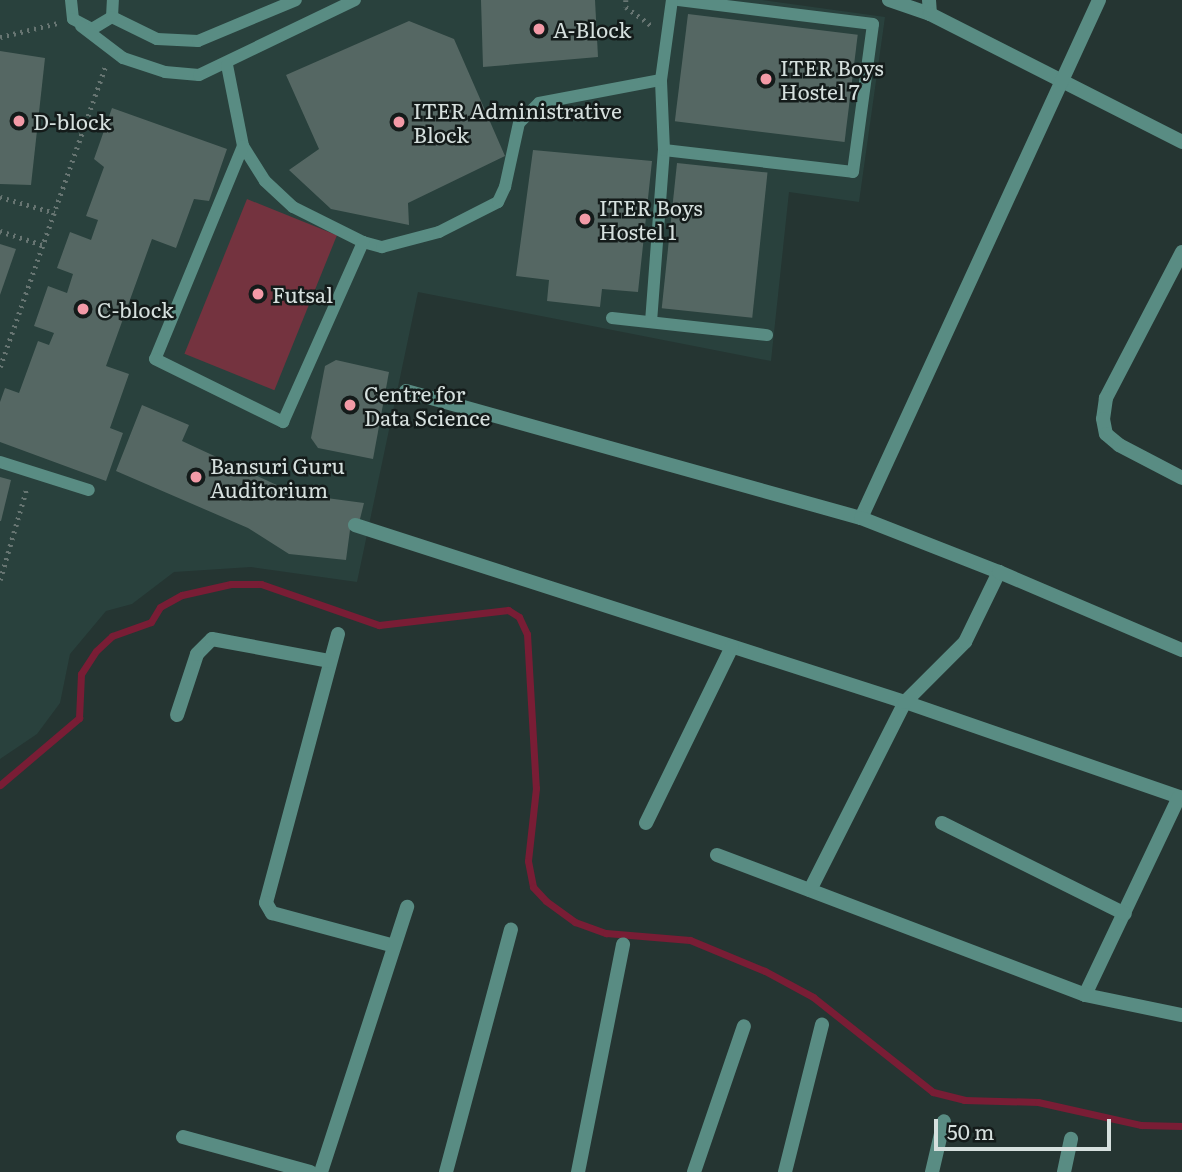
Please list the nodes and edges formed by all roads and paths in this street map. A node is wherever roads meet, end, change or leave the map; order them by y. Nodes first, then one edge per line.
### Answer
1 (71, 0) edge
2 (113, 0) edge
3 (296, 0) edge
4 (355, 0) edge
5 (626, 0) edge
6 (672, 0) edge
7 (678, 0) edge
8 (889, 0) edge
9 (1099, 0) edge
10 (930, 7) edge
11 (112, 17) junction
12 (77, 22) junction
13 (0, 37) edge
14 (667, 37) junction
15 (111, 49) junction
16 (227, 65) junction
17 (661, 80) junction
18 (1061, 81) junction
19 (1182, 142) edge
20 (243, 146) junction
21 (664, 150) junction
22 (0, 197) edge
23 (55, 213) junction
24 (0, 231) edge
25 (363, 243) junction
26 (43, 245) junction
27 (1182, 252) edge
28 (612, 318) dead end
29 (651, 323) junction
30 (767, 335) dead end
31 (0, 367) edge
32 (406, 391) dead end
33 (0, 462) edge
34 (32, 472) junction
35 (1182, 478) edge
36 (89, 490) dead end
37 (861, 518) junction
38 (355, 525) dead end
39 (999, 572) junction
40 (0, 580) edge
41 (338, 634) dead end
42 (732, 647) junction
43 (1182, 650) edge
44 (330, 661) junction
45 (905, 702) junction
46 (177, 715) dead end
47 (1180, 793) edge
48 (646, 823) dead end
49 (942, 823) dead end
50 (717, 855) dead end
51 (810, 890) junction
52 (407, 907) dead end
53 (1125, 914) junction
54 (511, 930) dead end
55 (623, 944) dead end
56 (394, 946) junction
57 (1085, 995) junction
58 (1182, 1015) edge
59 (822, 1025) dead end
60 (744, 1026) dead end
61 (944, 1121) dead end
62 (183, 1137) dead end
63 (1071, 1139) dead end
64 (310, 1172) edge
65 (321, 1172) edge
66 (446, 1172) edge
67 (578, 1172) edge
68 (694, 1172) edge
69 (785, 1172) edge
70 (932, 1172) edge
71 (1064, 1172) edge

1 - 12 lane
2 - 11 lane
3 - 11 lane
4 - 16 lane
5 - 14 path
6 - 14 lane
7 - 21 lane
8 - 10 street
9 - 18 street
10 - 18 street
11 - 12 lane
12 - 13 path
12 - 15 lane
14 - 17 lane
15 - 16 lane
15 - 23 path
16 - 20 lane
17 - 21 lane
17 - 25 lane
18 - 19 street
18 - 37 street
20 - 25 lane
20 - 25 lane
21 - 29 lane
22 - 23 path
23 - 26 path
24 - 26 path
26 - 31 path
27 - 35 street
28 - 29 lane
29 - 30 lane
32 - 37 street
33 - 34 lane
34 - 36 lane
34 - 40 path
37 - 39 street
38 - 42 street
39 - 43 street
39 - 45 street
41 - 44 street
42 - 45 street
42 - 48 street
44 - 46 street
44 - 56 street
45 - 47 street
45 - 51 street
47 - 53 street
49 - 53 street
50 - 51 street
51 - 57 street
52 - 56 street
53 - 57 street
54 - 66 street
55 - 67 street
56 - 65 street
57 - 58 street
59 - 69 street
60 - 68 street
61 - 70 street
62 - 64 street
63 - 71 street

